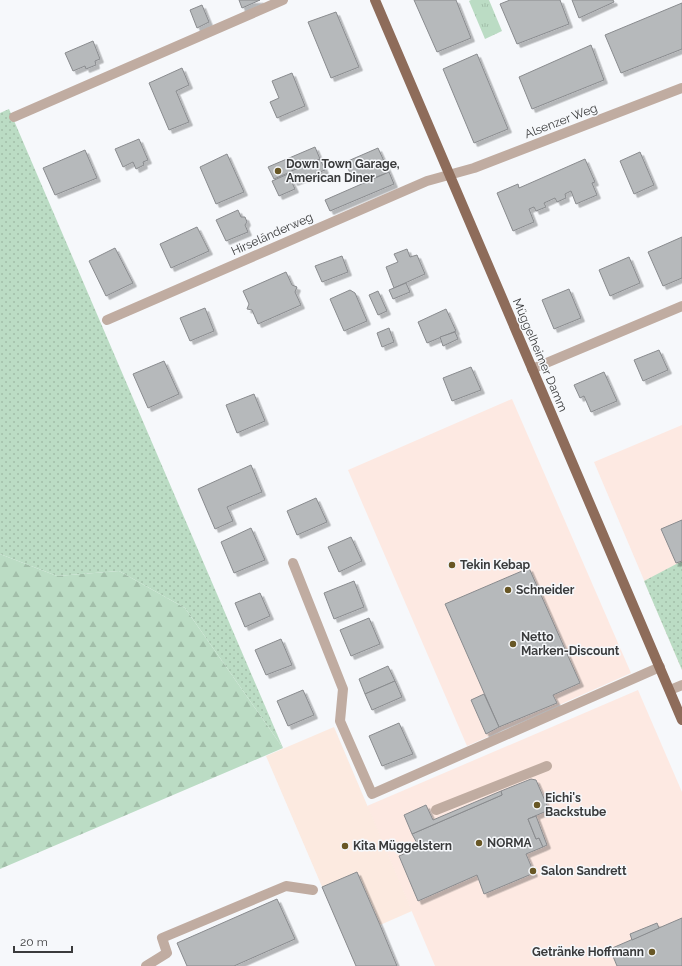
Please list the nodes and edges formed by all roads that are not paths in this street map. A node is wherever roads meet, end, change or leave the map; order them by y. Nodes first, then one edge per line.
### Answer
1 (284, 0) edge
2 (375, 0) edge
3 (682, 88) edge
4 (14, 117) dead end
5 (449, 175) junction
6 (682, 306) edge
7 (107, 320) dead end
8 (532, 368) junction
9 (293, 563) dead end
10 (660, 667) junction
11 (682, 685) edge
12 (670, 690) junction
13 (682, 720) edge
14 (547, 766) dead end
15 (436, 810) dead end
16 (313, 890) dead end
17 (146, 966) edge

1 - 4 street
2 - 5 main road, Müggelheimer Damm
3 - 5 street, Alsenzer Weg
5 - 7 street, Hirseländerweg
5 - 8 main road, Müggelheimer Damm
6 - 8 street
8 - 10 main road, Müggelheimer Damm
9 - 10 street
10 - 12 main road, Müggelheimer Damm
11 - 12 street
12 - 13 main road, Müggelheimer Damm
14 - 15 street
16 - 17 street

